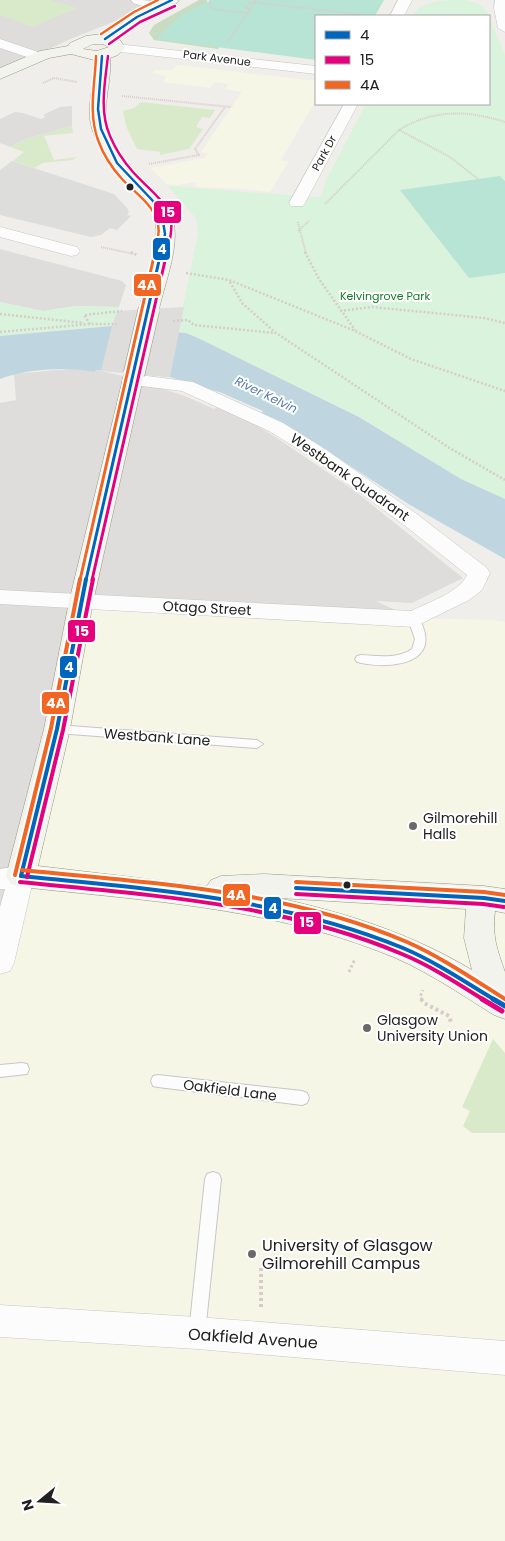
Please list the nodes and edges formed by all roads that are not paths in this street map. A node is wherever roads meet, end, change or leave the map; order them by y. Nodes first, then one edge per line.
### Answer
1 (138, 0) edge
2 (172, 0) edge
3 (406, 0) edge
4 (502, 0) edge
5 (158, 6) junction
6 (398, 15) edge
7 (505, 28) edge
8 (0, 43) edge
9 (111, 44) junction
10 (75, 49) junction
11 (102, 56) junction
12 (39, 57) junction
13 (0, 60) edge
14 (17, 67) junction
15 (315, 70) edge
16 (0, 74) edge
17 (350, 105) edge
18 (297, 203) road end
19 (0, 232) edge
20 (71, 251) dead end
21 (133, 377) junction
22 (0, 597) edge
23 (80, 602) junction
24 (414, 619) junction
25 (361, 659) dead end
26 (57, 729) junction
27 (257, 744) dead end
28 (11, 878) edge
29 (152, 890) junction
30 (495, 900) edge
31 (0, 963) edge
32 (495, 966) edge
33 (445, 969) junction
34 (505, 998) edge
35 (505, 1006) edge
36 (22, 1069) dead end
37 (0, 1071) edge
38 (158, 1081) dead end
39 (302, 1098) dead end
40 (213, 1179) dead end
41 (0, 1322) edge
42 (197, 1333) junction
43 (505, 1358) edge

1 - 5 street
2 - 5 street
3 - 6 street
4 - 7 street
5 - 9 street
8 - 12 street
9 - 10 street
9 - 11 street
9 - 15 street, Park Avenue
10 - 11 street
10 - 12 street
11 - 21 street, bridge
12 - 14 street
13 - 14 street
14 - 16 street
17 - 18 street, Park Dr
19 - 20 street
21 - 23 street
21 - 24 street, Westbank Quadrant
22 - 23 street, Otago Street
23 - 24 street, Otago Street
23 - 26 street
24 - 25 lane
26 - 27 lane, Westbank Lane
26 - 28 street
28 - 29 street
28 - 31 street
29 - 30 street
29 - 33 street
30 - 32 street
32 - 33 street
32 - 34 street
33 - 35 street
36 - 37 lane
38 - 39 lane, Oakfield Lane
40 - 42 lane
41 - 42 street, Oakfield Avenue
42 - 43 street, Oakfield Avenue

